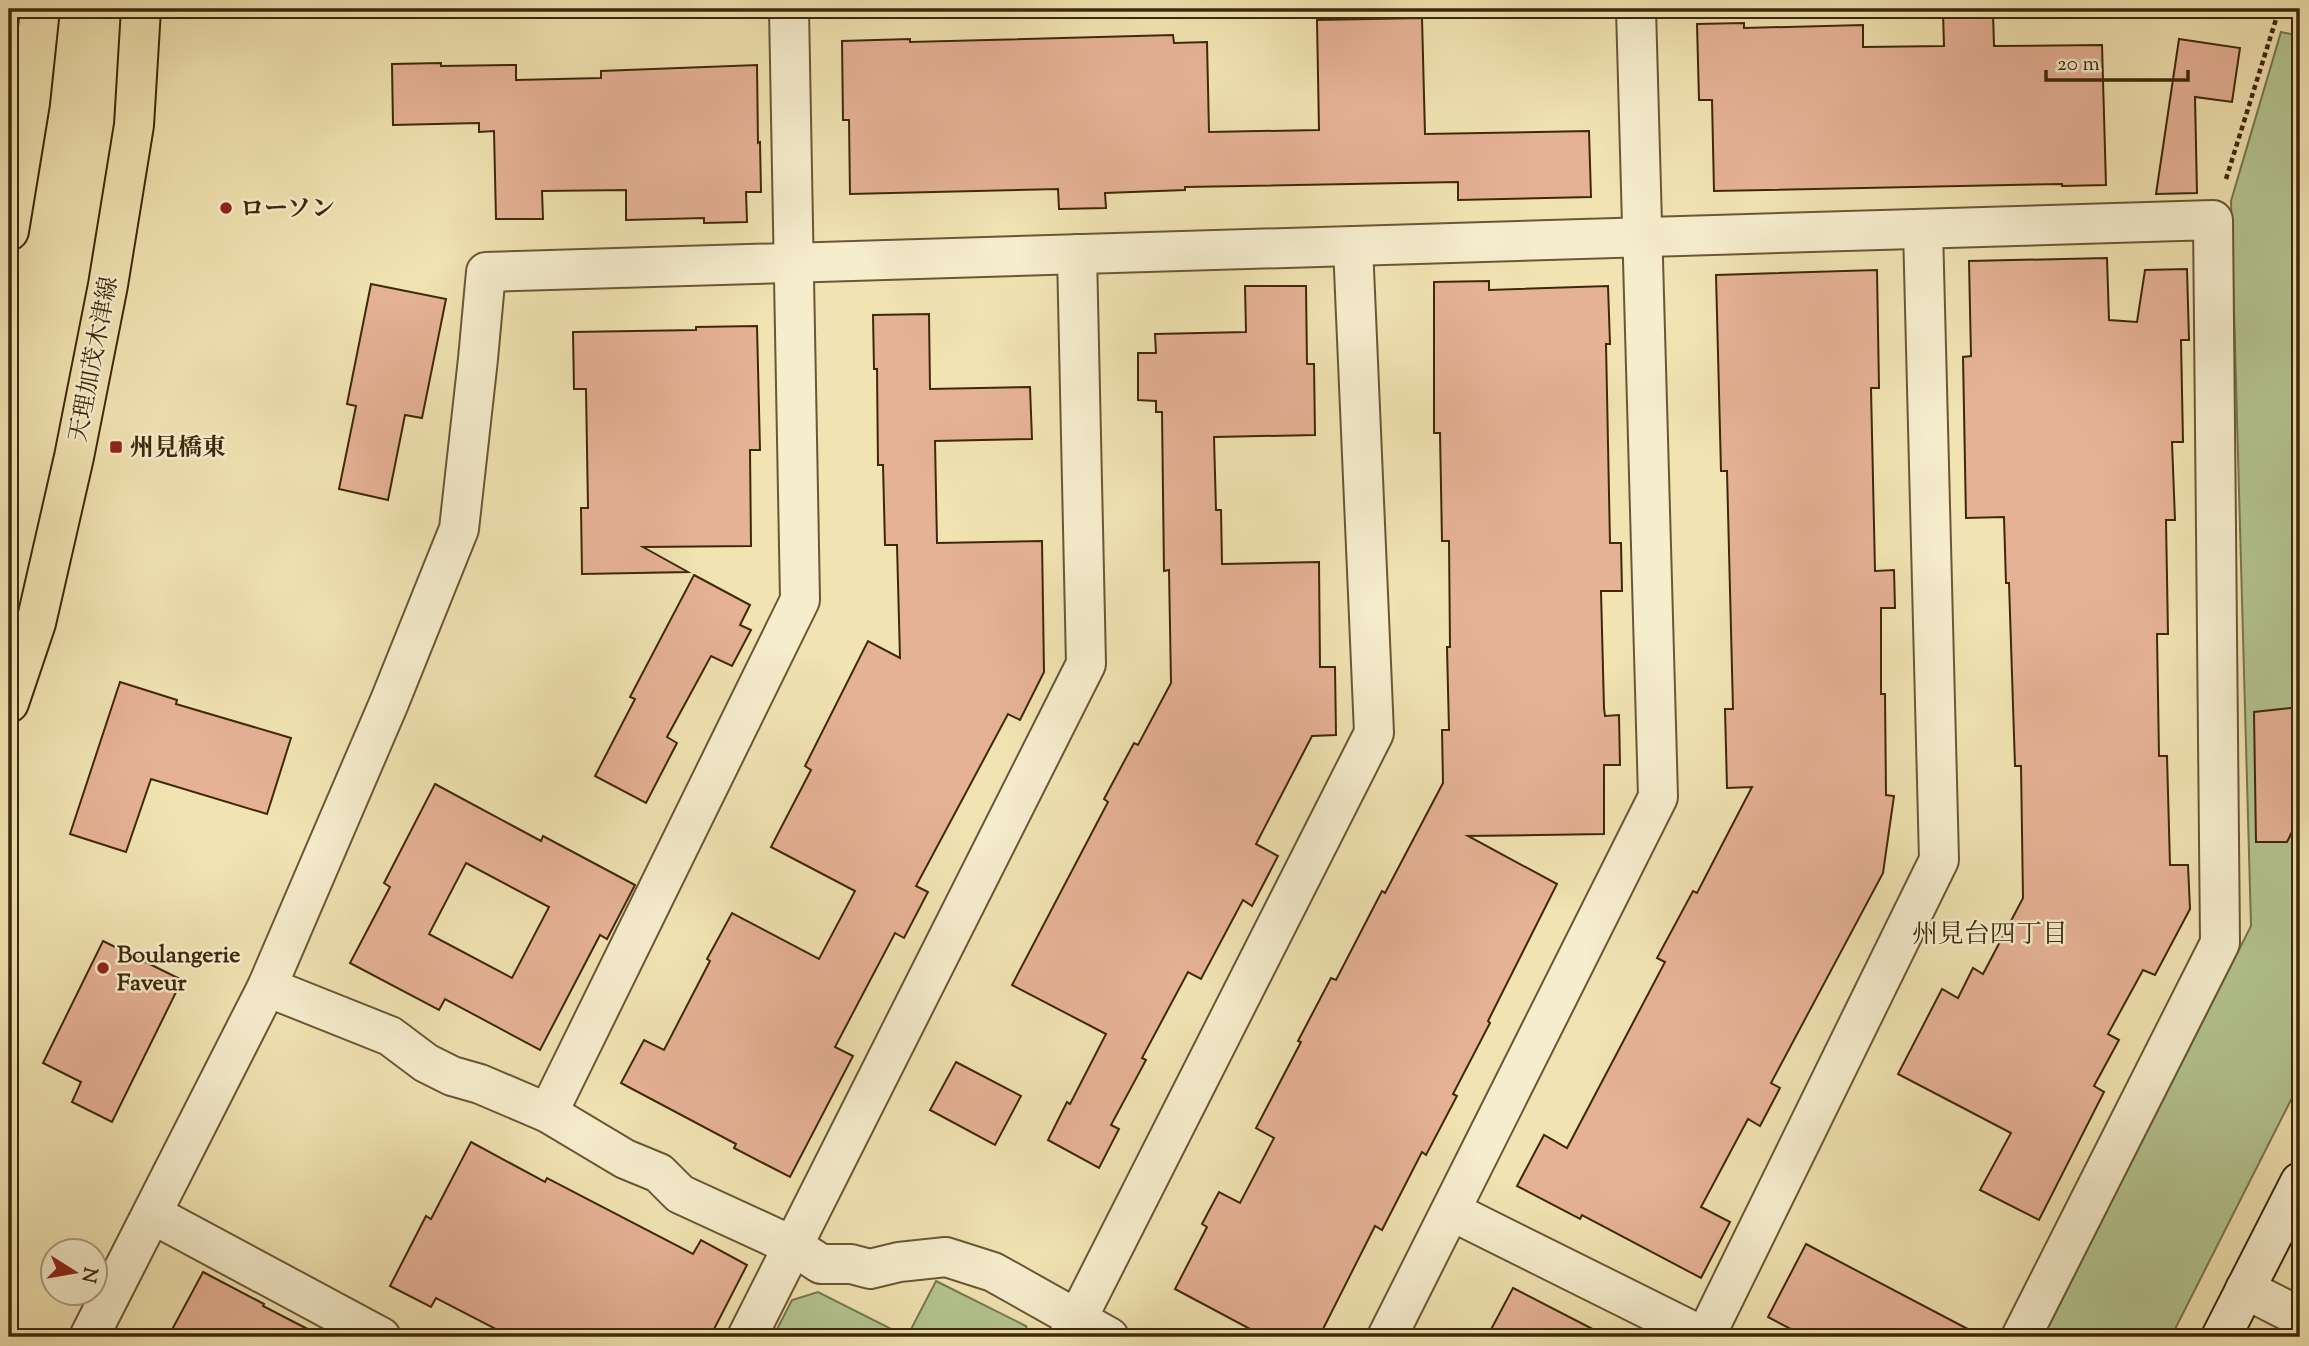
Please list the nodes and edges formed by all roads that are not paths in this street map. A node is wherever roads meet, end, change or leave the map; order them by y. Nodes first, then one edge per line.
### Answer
1 (40, 9) edge
2 (141, 9) edge
3 (789, 9) edge
4 (1636, 9) edge
5 (1923, 229) junction
6 (9, 231) edge
7 (1642, 237) junction
8 (1353, 246) junction
9 (1077, 254) junction
10 (794, 262) junction
11 (9, 703) edge
12 (267, 987) junction
13 (548, 1114) junction
14 (2300, 1182) edge
15 (1451, 1211) junction
16 (152, 1214) junction
17 (793, 1246) junction
18 (2245, 1289) junction
19 (2300, 1318) edge
20 (1085, 1331) edge
21 (89, 1337) edge
22 (381, 1337) edge
23 (747, 1337) edge
24 (1387, 1337) edge
25 (1704, 1337) edge
26 (2021, 1337) edge
27 (2221, 1337) edge

1 - 6 main road
2 - 11 main road, 天理加茂木津線
3 - 10 street
4 - 7 street
5 - 7 street
5 - 25 street
5 - 26 street
7 - 8 street
7 - 15 street
8 - 9 street
8 - 20 street
9 - 10 street
9 - 17 street
10 - 12 street
10 - 13 street
12 - 13 street
12 - 16 street
13 - 17 street
14 - 18 street
15 - 24 street
15 - 25 street
16 - 21 street
16 - 22 street
17 - 20 street
17 - 23 street
18 - 19 street
18 - 27 street

